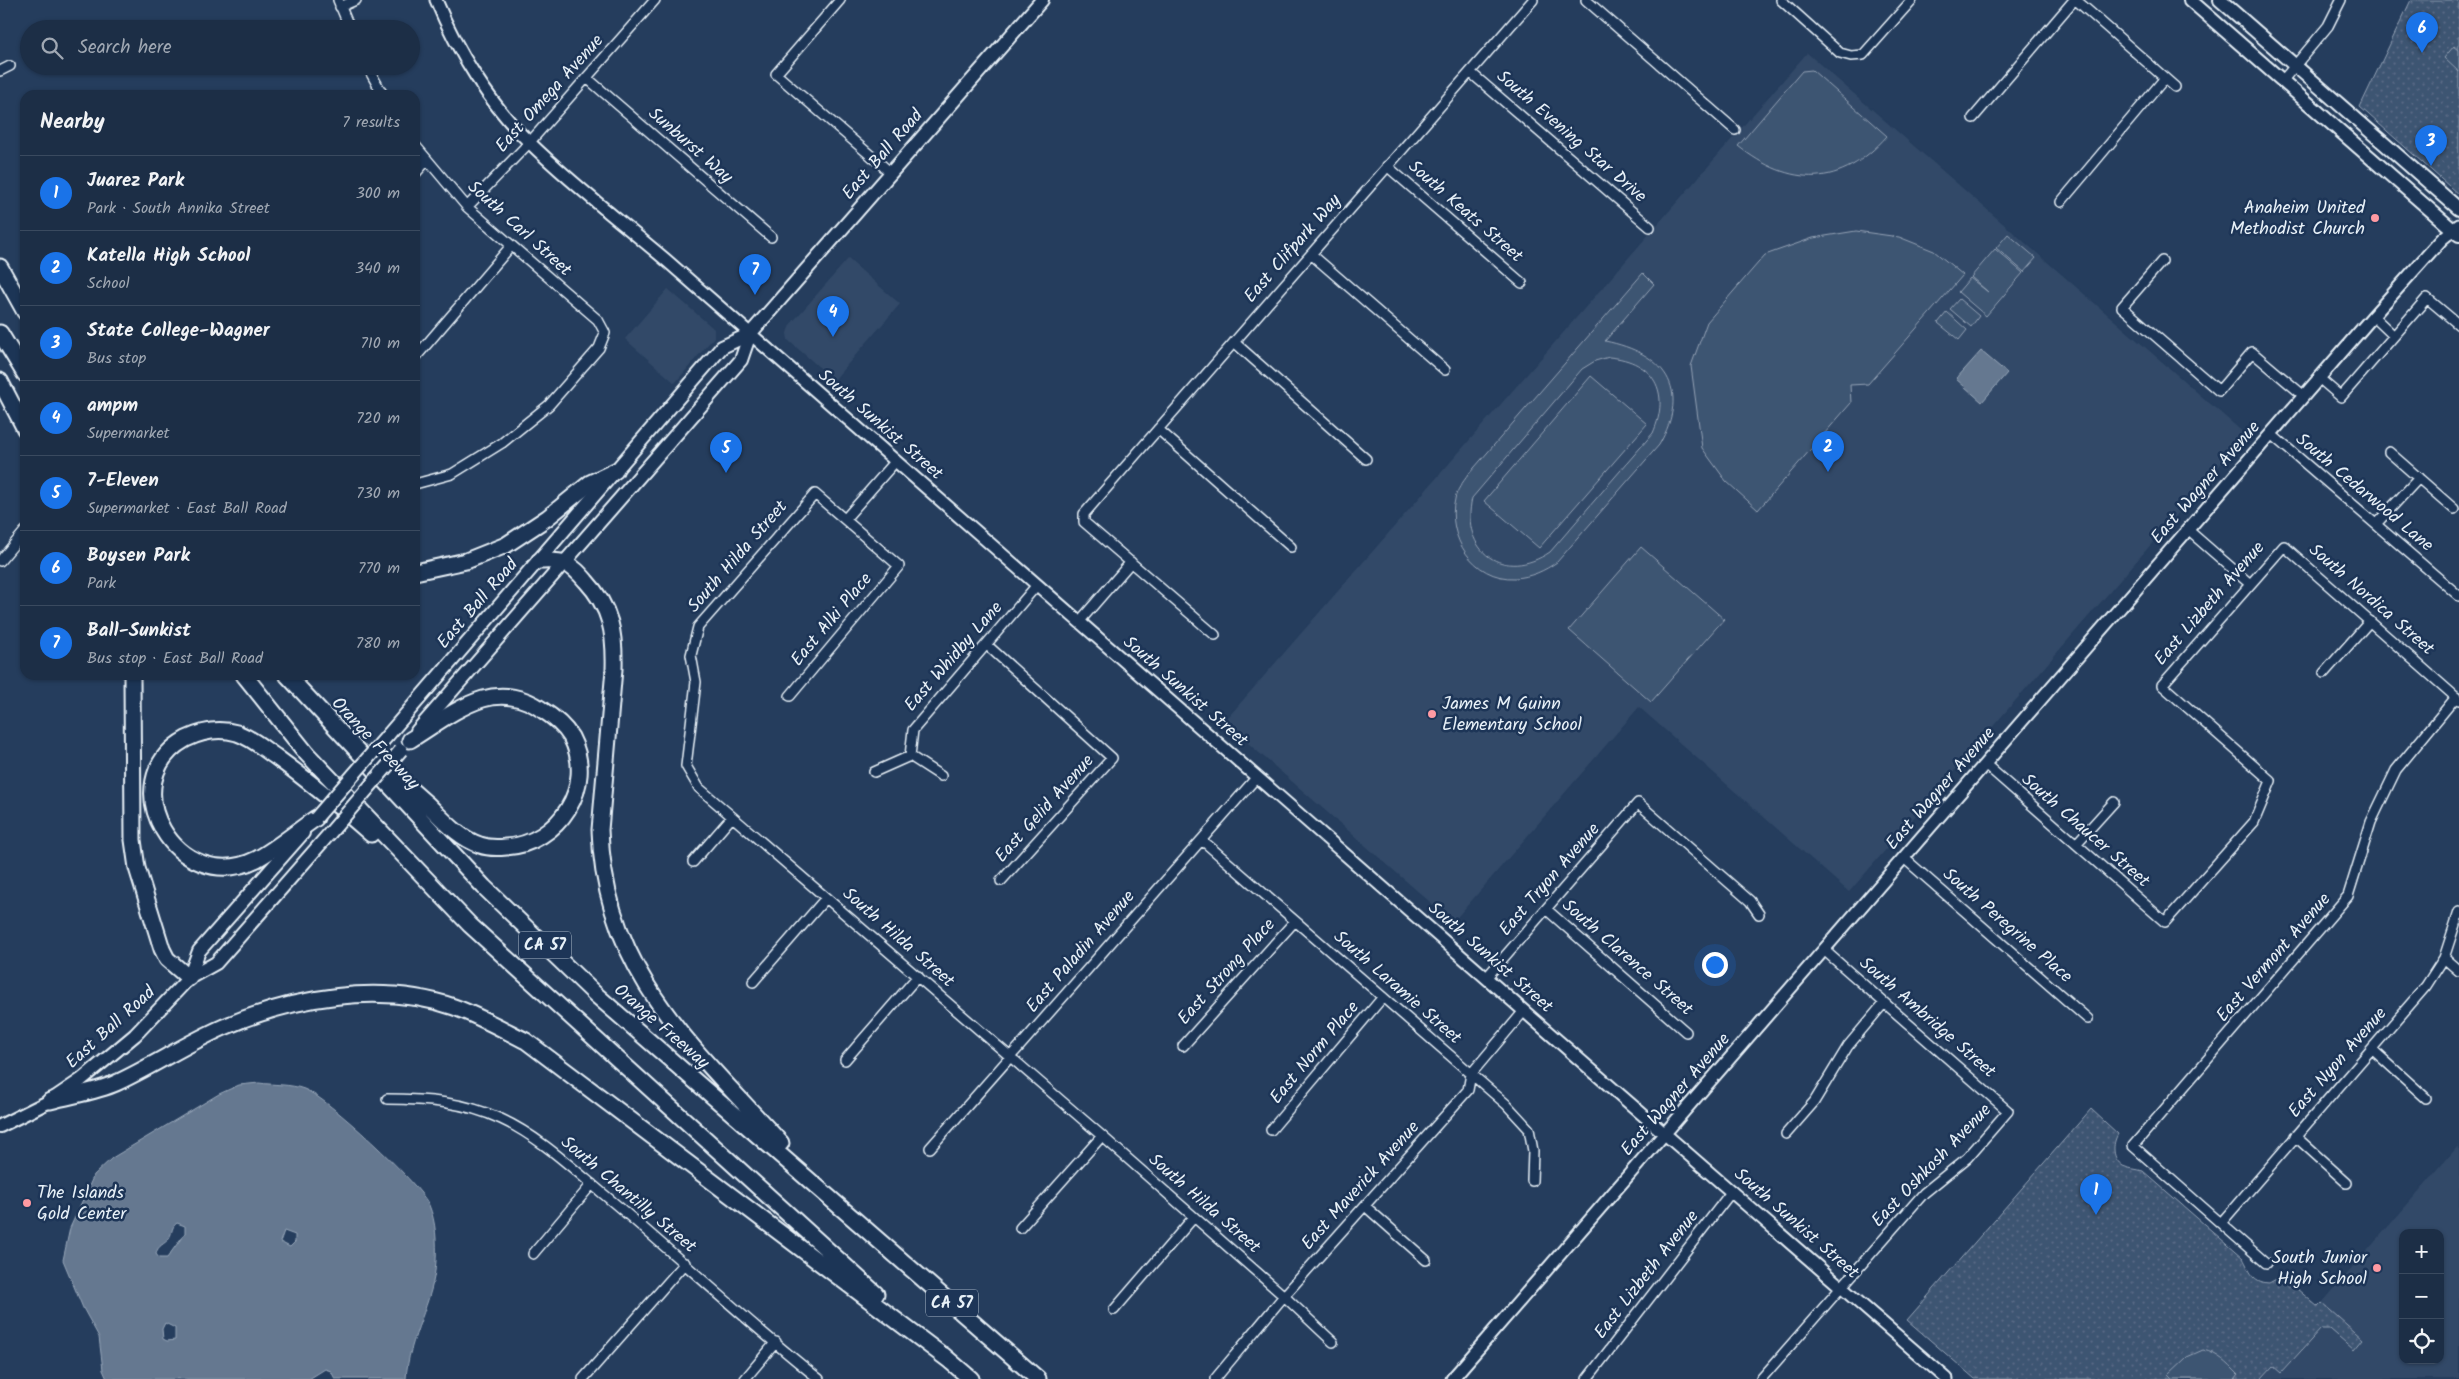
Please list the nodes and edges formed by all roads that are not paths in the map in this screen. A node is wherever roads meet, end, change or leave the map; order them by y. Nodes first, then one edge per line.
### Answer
1 (356, 0) edge
2 (436, 0) edge
3 (655, 0) edge
4 (840, 0) edge
5 (1042, 0) edge
6 (1532, 0) edge
7 (1586, 0) edge
8 (1781, 0) edge
9 (1912, 0) edge
10 (2075, 0) edge
11 (2190, 0) edge
12 (2220, 0) edge
13 (2341, 0) edge
14 (339, 3) edge
15 (346, 20) edge
16 (10, 66) dead end
17 (2295, 66) junction
18 (0, 71) edge
19 (1470, 72) junction
20 (372, 75) edge
21 (587, 78) junction
22 (2165, 78) junction
23 (2283, 80) junction
24 (2175, 87) dead end
25 (380, 90) edge
26 (1973, 118) dead end
27 (1735, 130) dead end
28 (530, 143) junction
29 (420, 151) edge
30 (427, 160) junction
31 (1387, 166) junction
32 (420, 168) edge
33 (891, 173) junction
34 (2061, 202) dead end
35 (467, 207) junction
36 (2459, 209) edge
37 (1650, 227) dead end
38 (2457, 230) edge
39 (771, 237) dead end
40 (512, 246) junction
41 (1311, 254) junction
42 (0, 258) edge
43 (2162, 261) dead end
44 (0, 267) edge
45 (1522, 283) dead end
46 (20, 284) edge
47 (20, 303) edge
48 (2372, 316) junction
49 (2459, 325) edge
50 (0, 333) edge
51 (750, 334) junction
52 (2394, 336) junction
53 (1234, 342) junction
54 (420, 352) edge
55 (20, 366) edge
56 (1445, 370) dead end
57 (2319, 378) junction
58 (0, 381) edge
59 (2304, 396) junction
60 (20, 419) edge
61 (1158, 429) junction
62 (2270, 434) junction
63 (2389, 452) dead end
64 (1366, 459) dead end
65 (895, 462) junction
66 (615, 471) junction
67 (2419, 478) junction
68 (420, 483) edge
69 (2454, 509) dead end
70 (845, 519) junction
71 (2377, 523) junction
72 (2188, 530) junction
73 (20, 537) edge
74 (2284, 546) joint
75 (1291, 547) dead end
76 (0, 561) edge
77 (538, 561) junction
78 (564, 562) junction
79 (1131, 562) junction
80 (420, 571) edge
81 (2250, 584) junction
82 (1037, 585) junction
83 (2459, 596) edge
84 (2370, 621) junction
85 (1079, 622) junction
86 (1215, 635) dead end
87 (987, 645) junction
88 (2324, 673) dead end
89 (132, 680) edge
90 (248, 680) edge
91 (291, 680) edge
92 (303, 694) junction
93 (790, 696) dead end
94 (2458, 698) edge
95 (406, 745) junction
96 (910, 756) junction
97 (1985, 764) junction
98 (874, 772) dead end
99 (941, 776) dead end
100 (1256, 778) junction
101 (2114, 802) dead end
102 (732, 817) junction
103 (316, 818) junction
104 (1202, 840) junction
105 (2076, 844) junction
106 (1904, 858) junction
107 (693, 862) dead end
108 (1001, 881) dead end
109 (826, 898) junction
110 (1546, 909) junction
111 (2459, 912) edge
112 (1759, 914) dead end
113 (1295, 921) junction
114 (2165, 922) joint
115 (470, 925) junction
116 (1824, 950) junction
117 (2444, 958) junction
118 (2459, 971) edge
119 (918, 976) junction
120 (189, 978) junction
121 (1486, 978) junction
122 (754, 982) dead end
123 (1383, 997) junction
124 (1884, 1003) junction
125 (1524, 1011) junction
126 (2088, 1019) dead end
127 (1686, 1032) dead end
128 (1182, 1046) dead end
129 (2374, 1050) junction
130 (1010, 1057) junction
131 (845, 1060) dead end
132 (1471, 1074) junction
133 (2426, 1098) dead end
134 (50, 1100) junction
135 (386, 1100) dead end
136 (2008, 1111) joint
137 (0, 1126) edge
138 (1271, 1130) dead end
139 (1665, 1134) junction
140 (1786, 1134) dead end
141 (1102, 1136) junction
142 (2296, 1136) junction
143 (930, 1148) dead end
144 (1532, 1180) dead end
145 (2347, 1183) dead end
146 (592, 1184) junction
147 (825, 1192) junction
148 (1732, 1192) junction
149 (1365, 1206) junction
150 (1194, 1217) junction
151 (2221, 1223) junction
152 (1020, 1228) dead end
153 (533, 1254) dead end
154 (1426, 1260) dead end
155 (685, 1263) junction
156 (2266, 1263) dead end
157 (1841, 1287) junction
158 (1284, 1296) junction
159 (1114, 1310) dead end
160 (776, 1342) junction
161 (1333, 1342) dead end
162 (950, 1361) junction
163 (583, 1379) edge
164 (745, 1379) edge
165 (820, 1379) edge
166 (971, 1379) edge
167 (1038, 1379) edge
168 (1215, 1379) edge
169 (1452, 1379) edge
170 (1587, 1379) edge
171 (1761, 1379) edge
172 (1947, 1379) edge

1 - 14 street
2 - 28 street, South Sunkist Street
3 - 21 street, East Omega Avenue
4 - 33 street
5 - 33 main road, East Ball Road
6 - 19 street, East Clifpark Way
7 - 27 street
8 - 9 street
10 - 22 street
10 - 26 street
11 - 23 main road
12 - 17 main road
13 - 17 street
14 - 15 street
16 - 18 street
17 - 23 street
17 - 36 main road
19 - 31 street, East Clifpark Way
19 - 37 street, South Evening Star Drive
20 - 25 street
21 - 28 street, East Omega Avenue
21 - 39 street, Sunburst Way
22 - 24 street
22 - 34 street
23 - 38 main road
28 - 35 street, East Omega Avenue
28 - 51 street, South Sunkist Street
29 - 30 street, South Carl Street
30 - 32 street
30 - 35 street, South Carl Street
31 - 41 street, East Clifpark Way
31 - 45 street, South Keats Street
33 - 51 main road, East Ball Road
35 - 40 street, South Carl Street
38 - 48 street, East Wagner Avenue
40 - 54 street
40 - 68 street, South Carl Street
41 - 53 street, East Clifpark Way
41 - 56 street
42 - 46 highway
43 - 59 street
44 - 47 highway
48 - 52 street
48 - 57 street, East Wagner Avenue
49 - 52 street
50 - 55 highway
51 - 65 street, South Sunkist Street
51 - 66 main road, East Ball Road
51 - 78 main road, East Ball Road
52 - 57 street
53 - 61 street, East Clifpark Way
53 - 64 street
57 - 59 street, East Wagner Avenue
58 - 60 highway
59 - 62 street, East Wagner Avenue
61 - 75 street
61 - 79 street, East Clifpark Way
62 - 71 street, South Cedarwood Lane
62 - 72 street, East Wagner Avenue
63 - 67 street
65 - 70 street
65 - 82 street, South Sunkist Street
66 - 77 main road, East Ball Road
66 - 80 highway
67 - 69 street
67 - 71 street
70 - 93 street, East Alki Place
70 - 102 street, South Hilda Street
71 - 83 street, South Cedarwood Lane
72 - 81 street
72 - 97 street, East Wagner Avenue
73 - 76 street
74 - 81 street, East Lizbeth Avenue
74 - 84 street, South Nordica Street
77 - 78 highway
77 - 103 main road, East Ball Road, bridge
78 - 95 main road, East Ball Road
78 - 147 highway
79 - 85 street
79 - 86 street
81 - 114 street, East Lizbeth Avenue
82 - 85 street, South Sunkist Street
82 - 87 street, East Whidby Lane
84 - 88 street
84 - 94 street, South Nordica Street
85 - 100 street, South Sunkist Street
87 - 96 street, East Whidby Lane
87 - 108 street, East Gelid Avenue
89 - 120 highway
90 - 115 highway, CA 57
91 - 92 highway, Orange Freeway / CA 57
92 - 95 highway
92 - 147 highway, Orange Freeway / CA 57
94 - 151 street, East Vermont Avenue
95 - 120 main road, East Ball Road, bridge
96 - 98 street
96 - 99 street
97 - 105 street, South Chaucer Street
97 - 106 street, East Wagner Avenue
100 - 104 street, East Paladin Avenue
100 - 121 street, South Sunkist Street
101 - 105 street
102 - 107 street
102 - 109 street, South Hilda Street
103 - 115 highway
103 - 120 main road, East Ball Road
104 - 113 street, South Laramie Street
104 - 130 street, East Paladin Avenue
105 - 114 street, South Chaucer Street
106 - 116 street, East Wagner Avenue
106 - 126 street, South Peregrine Place
109 - 119 street, South Hilda Street
109 - 122 street
110 - 112 street, East Tryon Avenue
110 - 121 street, East Tryon Avenue
110 - 127 street, South Clarence Street
111 - 117 street, East Nyon Avenue
113 - 123 street, South Laramie Street
113 - 128 street, East Strong Place
115 - 162 highway, CA 57
116 - 124 street, South Ambridge Street
116 - 139 street, East Wagner Avenue
117 - 118 street
117 - 129 street, East Nyon Avenue
119 - 130 street, South Hilda Street
119 - 131 street
120 - 134 main road, East Ball Road
121 - 125 street, South Sunkist Street
123 - 132 street, South Laramie Street
123 - 138 street, East Norm Place
124 - 136 street, South Ambridge Street
124 - 140 street
125 - 132 street, East Maverick Avenue
125 - 139 street, South Sunkist Street
129 - 133 street
129 - 142 street, East Nyon Avenue
130 - 141 street, South Hilda Street
130 - 143 street, East Paladin Avenue
132 - 144 street, South Laramie Street
132 - 149 street, East Maverick Avenue
134 - 137 main road, East Ball Road
134 - 162 highway
135 - 146 street, South Chantilly Street
136 - 157 street, East Oshkosh Avenue
139 - 148 street, South Sunkist Street
139 - 169 street, East Wagner Avenue
141 - 150 street, South Hilda Street
141 - 152 street
142 - 145 street
142 - 151 street, East Nyon Avenue
146 - 153 street
146 - 155 street, South Chantilly Street
147 - 167 highway, Orange Freeway / CA 57
148 - 157 street, South Sunkist Street
148 - 170 street, East Lizbeth Avenue
149 - 154 street
149 - 158 street, East Maverick Avenue
150 - 158 street, South Hilda Street
150 - 159 street
151 - 156 street
155 - 160 street, South Chantilly Street
155 - 163 street
157 - 171 street, East Oshkosh Avenue
157 - 172 street, South Sunkist Street
158 - 161 street, South Hilda Street
158 - 168 street, East Maverick Avenue
160 - 164 street
160 - 165 street, South Chantilly Street
162 - 166 highway, CA 57

